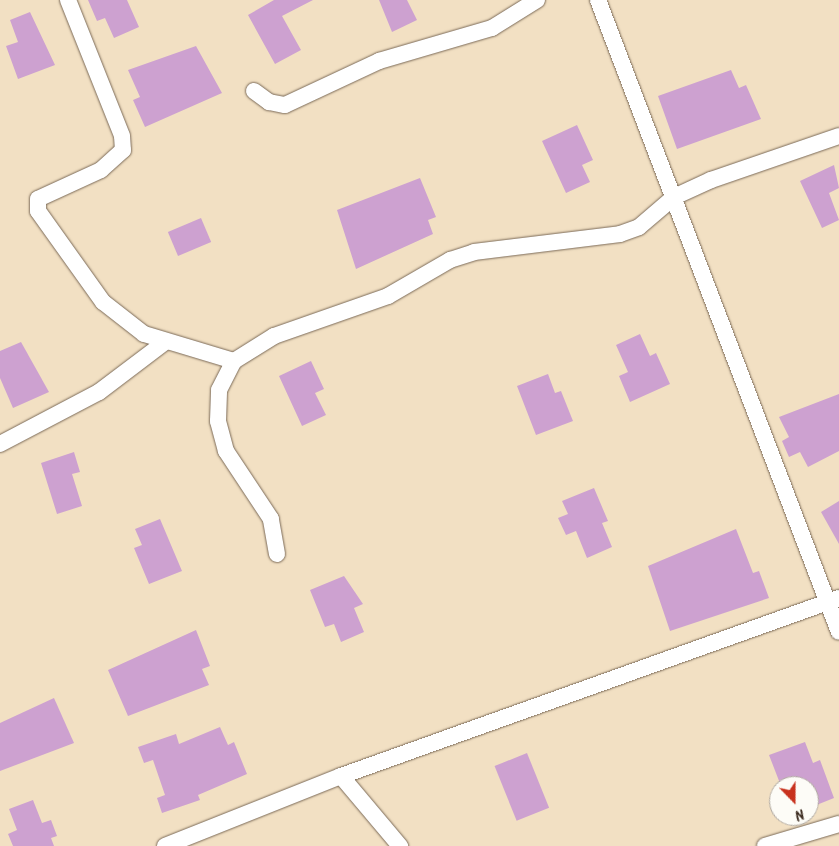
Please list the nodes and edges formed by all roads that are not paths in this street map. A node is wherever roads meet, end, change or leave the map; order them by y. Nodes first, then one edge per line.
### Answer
1 (68, 0) edge
2 (538, 0) edge
3 (598, 0) edge
4 (254, 91) dead end
5 (839, 136) edge
6 (674, 197) junction
7 (165, 342) junction
8 (234, 362) junction
9 (0, 444) edge
10 (277, 554) dead end
11 (833, 600) edge
12 (839, 632) edge
13 (341, 776) junction
14 (839, 824) edge
15 (165, 846) edge
16 (400, 846) edge
17 (765, 846) edge

1 - 7 street
2 - 4 street
3 - 6 street
5 - 6 street
6 - 8 street
6 - 11 street
7 - 8 street
7 - 9 street
8 - 10 street
11 - 12 street
11 - 13 street
13 - 15 street
13 - 16 street
14 - 17 street

